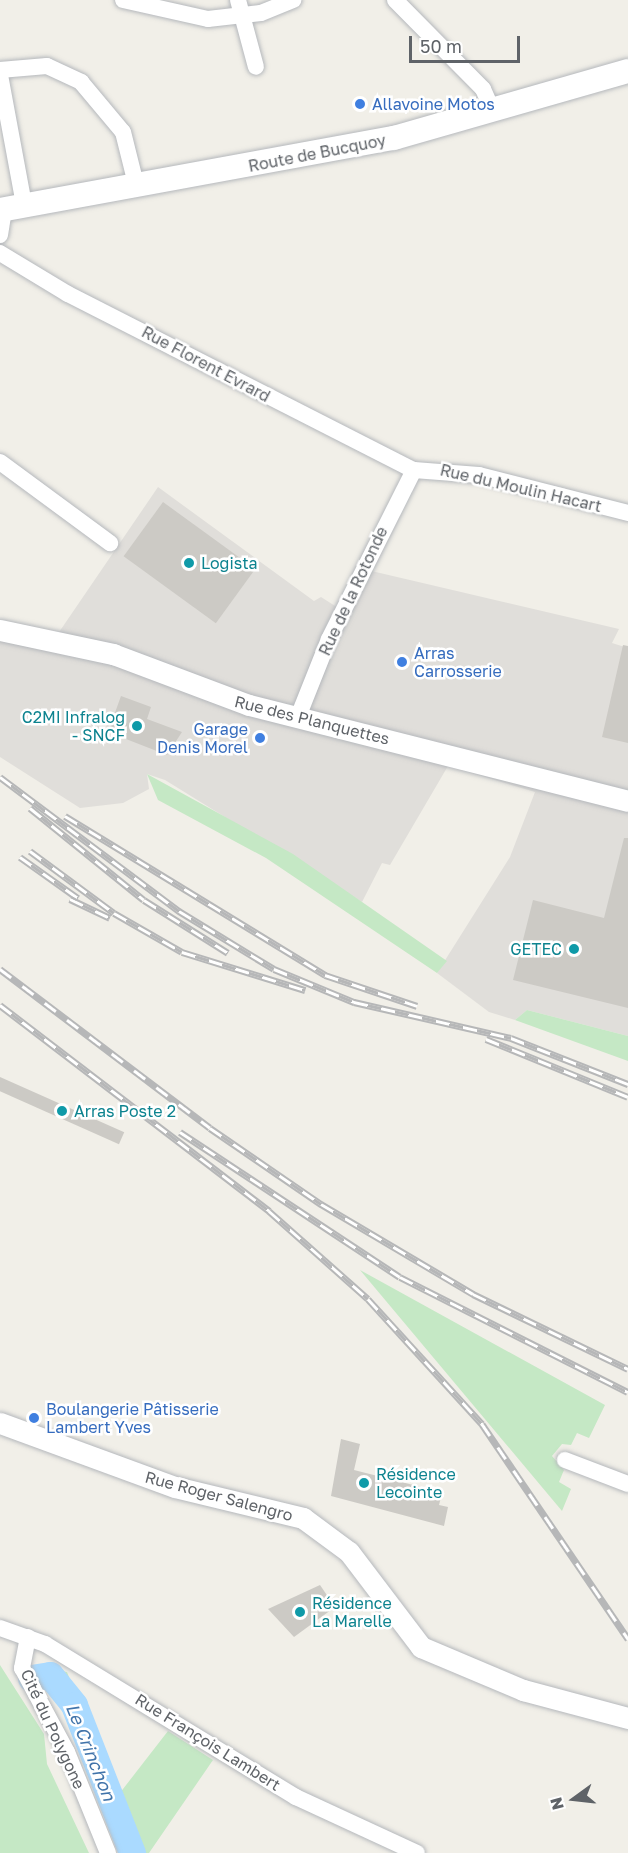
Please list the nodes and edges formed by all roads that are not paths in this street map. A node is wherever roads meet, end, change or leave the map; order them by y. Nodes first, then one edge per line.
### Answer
1 (123, 0) edge
2 (294, 0) edge
3 (395, 0) edge
4 (241, 8) edge
5 (255, 67) dead end
6 (0, 70) edge
7 (628, 71) edge
8 (0, 75) edge
9 (493, 111) junction
10 (136, 184) junction
11 (9, 208) edge
12 (0, 235) edge
13 (0, 253) edge
14 (0, 462) edge
15 (414, 470) junction
16 (628, 513) edge
17 (110, 543) dead end
18 (0, 630) edge
19 (298, 717) junction
20 (628, 801) edge
21 (0, 1423) edge
22 (565, 1460) dead end
23 (628, 1484) edge
24 (0, 1628) edge
25 (28, 1637) junction
26 (628, 1718) edge
27 (108, 1853) edge
28 (417, 1853) edge

1 - 4 street
2 - 4 street
3 - 9 street
4 - 5 street
6 - 10 street
7 - 9 main road, Route de Bucquoy
8 - 11 street
9 - 10 main road, Route de Bucquoy
10 - 11 main road, Route de Bucquoy
11 - 12 street
13 - 15 street, Rue Florent Evrard
14 - 17 street
15 - 16 street, Rue du Moulin Hacart
15 - 19 street, Rue de la Rotonde
18 - 19 street, Rue des Planquettes
19 - 20 street, Rue des Planquettes
21 - 26 street, Rue Roger Salengro
22 - 23 street
24 - 25 street, Rue François Lambert
25 - 27 street, Cité du Polygone
25 - 28 street, Rue François Lambert

